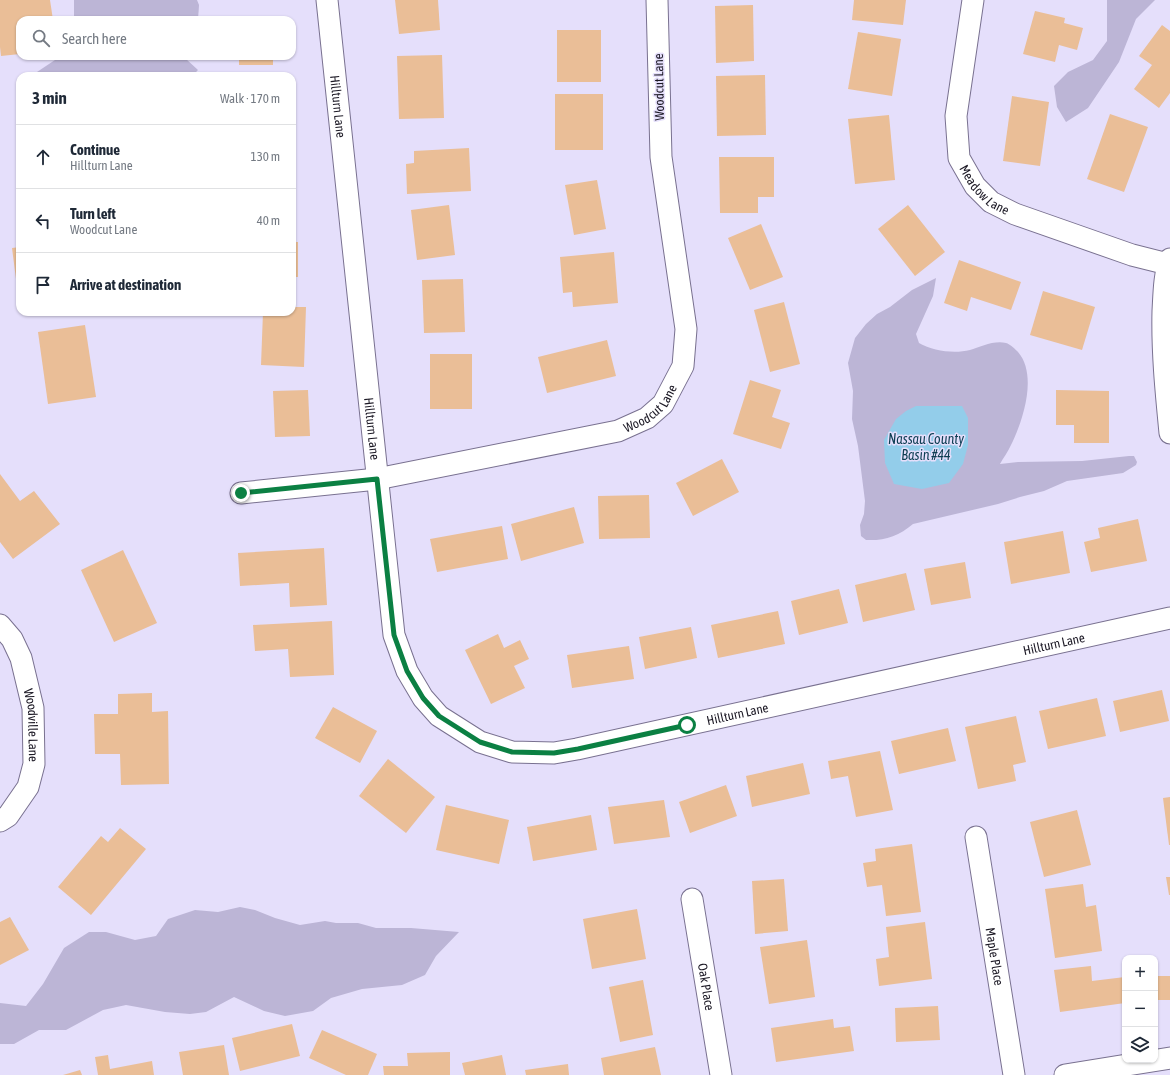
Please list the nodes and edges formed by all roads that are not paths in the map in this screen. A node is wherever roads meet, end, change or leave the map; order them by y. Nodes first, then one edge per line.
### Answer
1 (327, 0) edge
2 (657, 0) edge
3 (973, 0) edge
4 (1169, 261) edge
5 (1170, 434) edge
6 (377, 479) junction
7 (241, 493) dead end
8 (1170, 618) edge
9 (0, 625) edge
10 (0, 821) edge
11 (976, 838) dead end
12 (692, 899) dead end
13 (1170, 1058) edge
14 (721, 1075) edge
15 (1014, 1075) edge
16 (1065, 1075) edge

1 - 6 street, Hillturn Lane
2 - 6 street, Woodcut Lane
3 - 4 street, Meadow Lane
4 - 5 street
6 - 7 street, Woodcut Lane
6 - 8 street, Hillturn Lane
9 - 10 street, Woodville Lane
11 - 15 street, Maple Place
12 - 14 street, Oak Place
13 - 16 street

